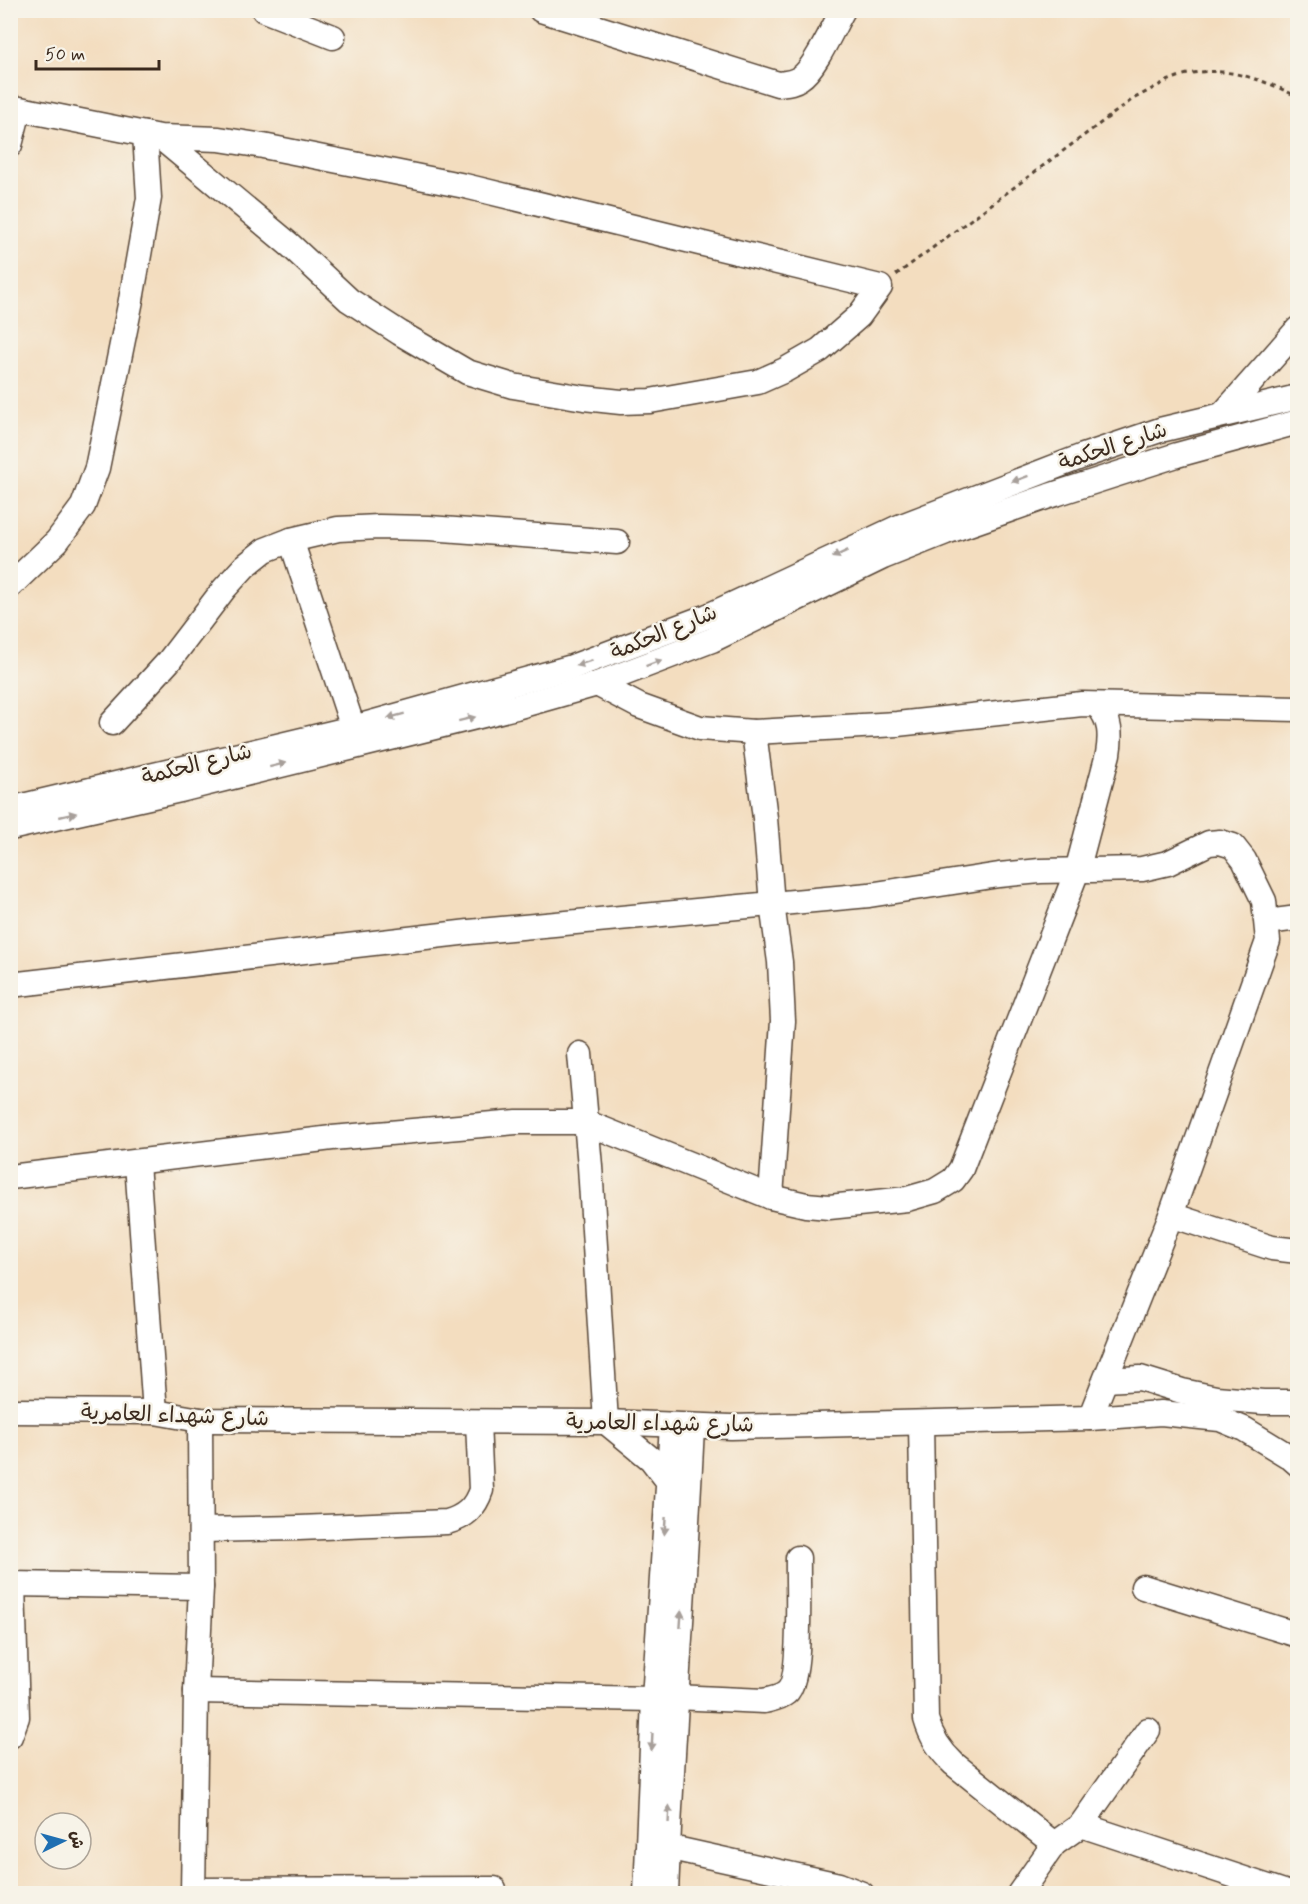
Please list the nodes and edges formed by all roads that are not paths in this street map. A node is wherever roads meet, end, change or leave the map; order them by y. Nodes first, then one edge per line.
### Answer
1 (264, 10) edge
2 (541, 10) edge
3 (843, 10) edge
4 (333, 37) dead end
5 (15, 108) edge
6 (152, 135) junction
7 (10, 145) edge
8 (1298, 329) edge
9 (1298, 397) edge
10 (1223, 414) junction
11 (1298, 422) edge
12 (291, 540) junction
13 (617, 542) dead end
14 (10, 586) edge
15 (597, 684) junction
16 (1098, 706) junction
17 (1298, 709) edge
18 (112, 723) dead end
19 (353, 728) junction
20 (754, 732) junction
21 (10, 809) edge
22 (10, 828) edge
23 (1077, 871) junction
24 (772, 904) junction
25 (1298, 918) edge
26 (1267, 922) junction
27 (10, 985) edge
28 (580, 1054) dead end
29 (585, 1122) junction
30 (137, 1163) junction
31 (10, 1177) edge
32 (771, 1197) junction
33 (1171, 1215) junction
34 (1298, 1251) edge
35 (1106, 1380) junction
36 (1298, 1402) edge
37 (10, 1411) edge
38 (155, 1412) junction
39 (1090, 1418) junction
40 (200, 1420) junction
41 (478, 1422) junction
42 (606, 1422) junction
43 (921, 1423) junction
44 (682, 1426) junction
45 (1298, 1464) edge
46 (668, 1481) junction
47 (202, 1530) junction
48 (798, 1558) dead end
49 (12, 1584) edge
50 (201, 1587) junction
51 (1143, 1587) dead end
52 (1298, 1635) edge
53 (196, 1691) junction
54 (665, 1698) junction
55 (1148, 1730) dead end
56 (10, 1736) edge
57 (1081, 1825) junction
58 (1054, 1844) junction
59 (658, 1845) junction
60 (1298, 1880) edge
61 (494, 1889) dead end
62 (193, 1892) edge
63 (646, 1893) edge
64 (666, 1893) edge
65 (862, 1893) edge
66 (1019, 1893) edge
67 (1291, 1893) edge

1 - 4 street
2 - 3 street
5 - 6 street
5 - 7 street
6 - 6 street
6 - 14 street
8 - 10 street
9 - 10 street, شارع الحكمة
10 -> 19 street, شارع الحكمة
15 -> 11 street, شارع الحكمة
12 - 13 street
12 - 18 street
12 - 19 street
15 - 20 street
22 -> 15 street, شارع الحكمة
16 - 17 street
16 - 20 street
16 - 23 street
19 - 21 street, شارع الحكمة
20 - 24 street
23 - 24 street
23 - 26 street
23 - 32 street
24 - 27 street
24 - 32 street
25 - 26 street
26 - 33 street
28 - 29 street
29 - 30 street
29 - 32 street
29 - 42 street
30 - 31 street
30 - 38 street
33 - 34 street
33 - 35 street
35 - 36 street
35 - 39 street
37 - 38 street, شارع شهداء العامرية
38 - 40 street, شارع شهداء العامرية
39 - 43 street, شارع شهداء العامرية
39 - 45 street, شارع شهداء العامرية
40 - 41 street, شارع شهداء العامرية
40 - 47 street
41 - 42 street, شارع شهداء العامرية
41 - 47 street
42 - 44 street, شارع شهداء العامرية
42 - 46 street
43 - 44 street, شارع شهداء العامرية
43 - 58 street
44 - 46 street
54 -> 44 street
46 -> 54 street
47 - 50 street
48 - 54 street
49 - 50 street
49 - 56 street
50 - 53 street
51 - 52 street
53 - 54 street
53 - 62 street
54 - 59 street
55 - 57 street
57 - 58 street
57 - 67 street
58 - 66 street
59 - 63 street
59 - 64 street
59 - 65 street
60 - 67 street
61 - 62 street

